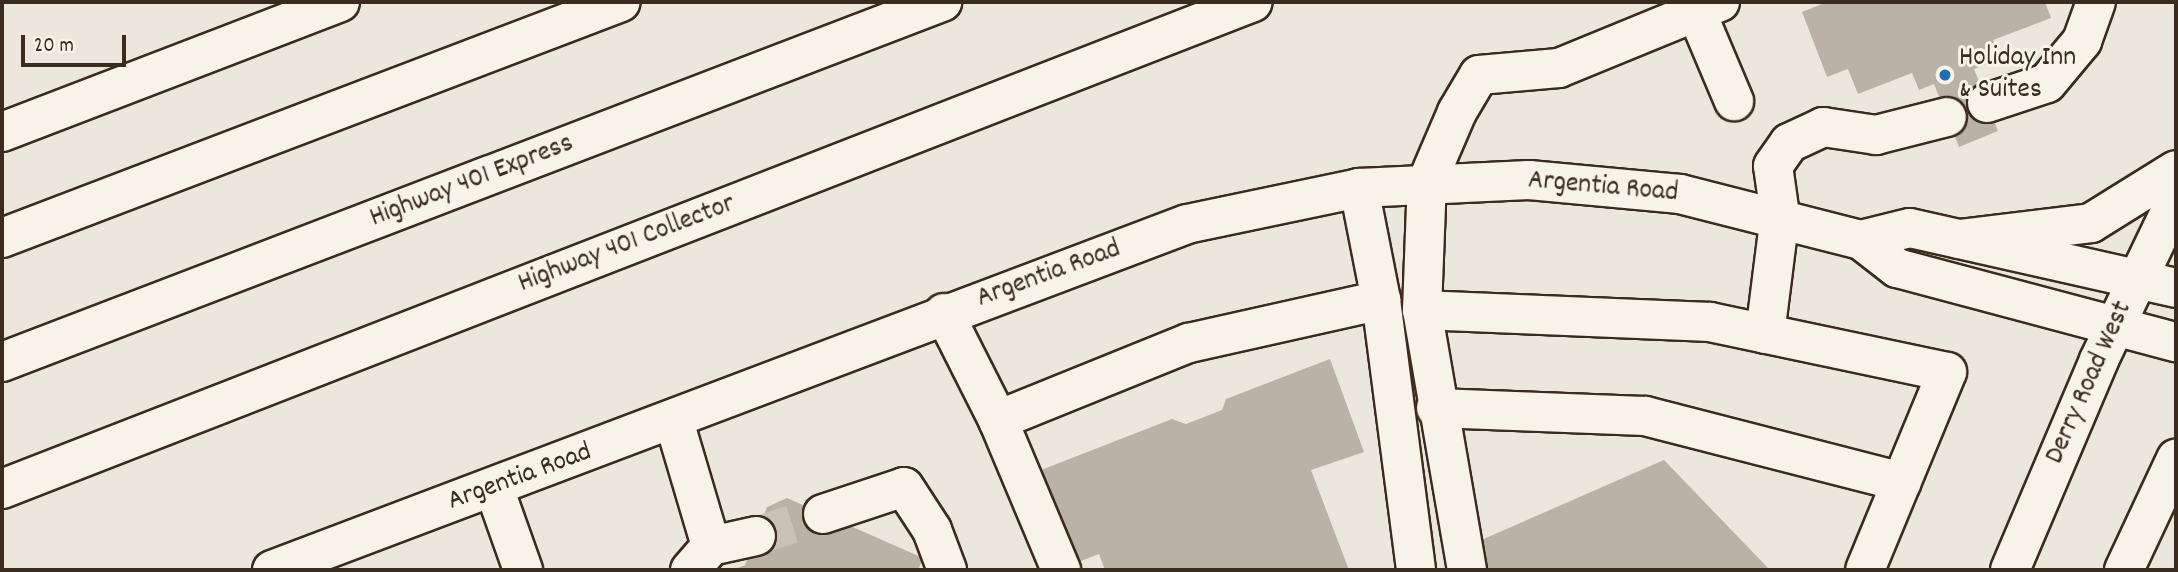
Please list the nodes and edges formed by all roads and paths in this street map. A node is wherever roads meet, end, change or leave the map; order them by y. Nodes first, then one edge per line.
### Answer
1 (341, 2) edge
2 (621, 2) edge
3 (942, 2) edge
4 (1253, 2) edge
5 (2096, 2) edge
6 (1708, 6) edge
7 (1734, 101) dead end
8 (1987, 103) dead end
9 (1947, 117) dead end
10 (2, 132) edge
11 (2176, 170) edge
12 (1427, 182) junction
13 (1359, 188) junction
14 (2176, 199) edge
15 (1780, 215) junction
16 (2, 237) edge
17 (1959, 239) junction
18 (1861, 240) junction
19 (2136, 281) junction
20 (2176, 288) edge
21 (1381, 300) junction
22 (1422, 310) junction
23 (944, 313) junction
24 (2115, 325) junction
25 (1765, 334) junction
26 (2176, 342) edge
27 (2, 362) edge
28 (1436, 408) junction
29 (998, 420) junction
30 (674, 421) junction
31 (2176, 459) edge
32 (1902, 482) junction
33 (494, 488) junction
34 (2, 489) edge
35 (2163, 503) edge
36 (823, 514) tunnel mouth
37 (756, 536) tunnel mouth
38 (701, 558) edge
39 (272, 570) edge
40 (523, 570) edge
41 (947, 570) edge
42 (1061, 570) edge
43 (1416, 570) edge
44 (1467, 570) edge
45 (1865, 570) edge
46 (2010, 570) edge
47 (2124, 570) edge

1 - 10 main road
2 - 16 main road
3 - 27 main road, Highway 401 Express
4 - 34 main road, Highway 401 Collector
5 - 8 main road
6 - 7 main road
6 - 12 main road
9 - 15 main road
11 - 17 main road
12 - 13 main road, Argentia Road
12 - 15 main road, Argentia Road
12 - 22 main road
13 - 21 main road
13 - 23 main road, Argentia Road
14 - 19 main road, Derry Road West
15 - 18 main road, Argentia Road
15 - 25 main road
17 - 18 main road
17 - 19 main road
18 - 24 main road, Argentia Road
19 - 20 main road
19 - 24 main road, Derry Road West
21 - 29 main road
21 - 43 main road
22 - 25 main road
22 - 28 main road
23 - 29 main road
23 - 30 main road, Argentia Road
24 - 26 main road, Argentia Road
24 - 46 main road, Derry Road West
25 - 32 main road
28 - 32 main road
28 - 44 main road
29 - 42 main road
30 - 33 main road, Argentia Road
30 - 38 main road
31 - 35 main road
32 - 45 main road
33 - 39 main road, Argentia Road
33 - 40 main road
35 - 47 main road
36 - 41 main road
37 - 38 main road

